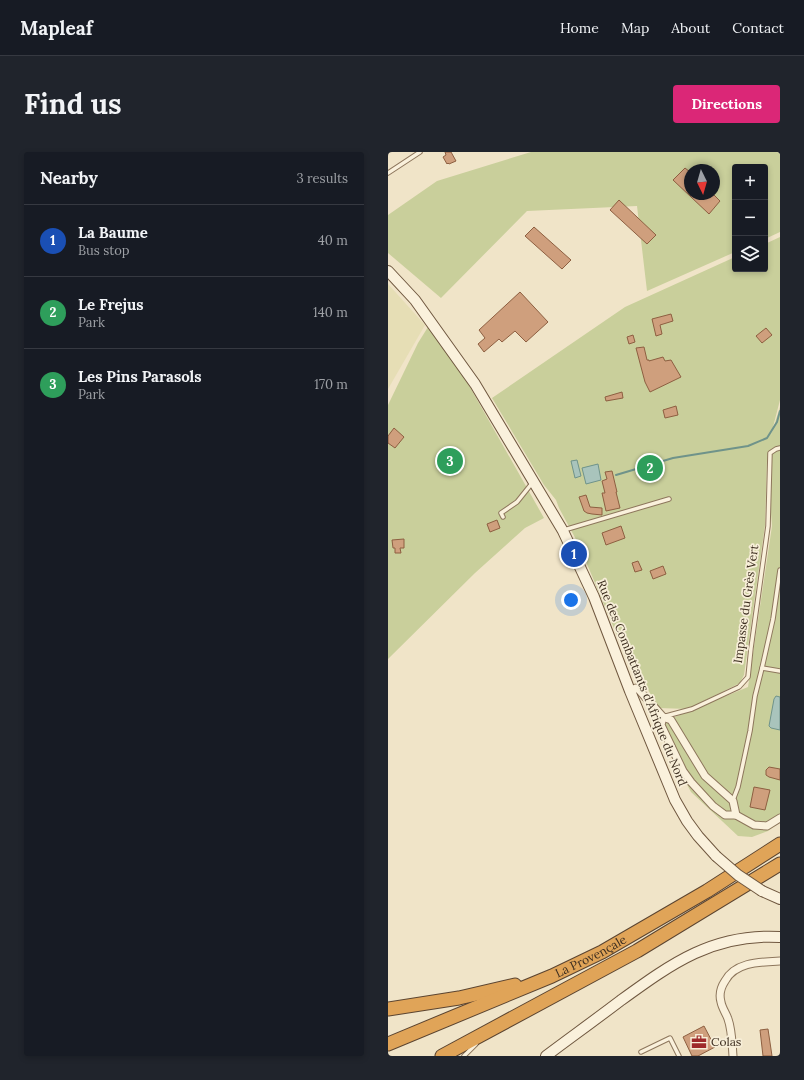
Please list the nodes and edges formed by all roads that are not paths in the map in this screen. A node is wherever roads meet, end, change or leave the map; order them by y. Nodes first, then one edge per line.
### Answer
1 (420, 152) edge
2 (388, 173) edge
3 (388, 271) edge
4 (780, 448) edge
5 (534, 481) junction
6 (669, 499) dead end
7 (503, 517) dead end
8 (563, 531) junction
9 (780, 570) edge
10 (762, 668) junction
11 (780, 671) edge
12 (630, 691) junction
13 (662, 717) junction
14 (733, 801) junction
15 (736, 816) junction
16 (780, 818) edge
17 (780, 844) edge
18 (780, 864) edge
19 (780, 900) edge
20 (780, 936) edge
21 (780, 961) edge
22 (552, 976) junction
23 (388, 1009) edge
24 (485, 1033) junction
25 (388, 1044) edge
26 (641, 1052) dead end
27 (442, 1056) edge
28 (464, 1056) edge
29 (546, 1056) edge
30 (679, 1056) edge
31 (733, 1056) edge

1 - 2 lane
3 - 5 main road, Rue des Combattants d'Afrique du Nord
4 - 13 lane, Impasse du Grès Vert
5 - 7 lane
5 - 8 main road, Rue des Combattants d'Afrique du Nord
6 - 8 lane
8 - 12 main road, Rue des Combattants d'Afrique du Nord
9 - 10 lane
10 - 11 lane
10 - 14 lane
12 - 13 street
12 - 19 main road, Rue des Combattants d'Afrique du Nord, bridge
13 - 14 street
13 - 15 street
14 - 15 street
15 - 16 street
17 - 22 highway, La Provençale
18 - 24 highway, La Provençale
20 - 29 main road
21 - 31 street
22 - 23 highway
22 - 25 highway, La Provençale
24 - 27 highway, La Provençale
24 - 28 lane
26 - 30 lane

